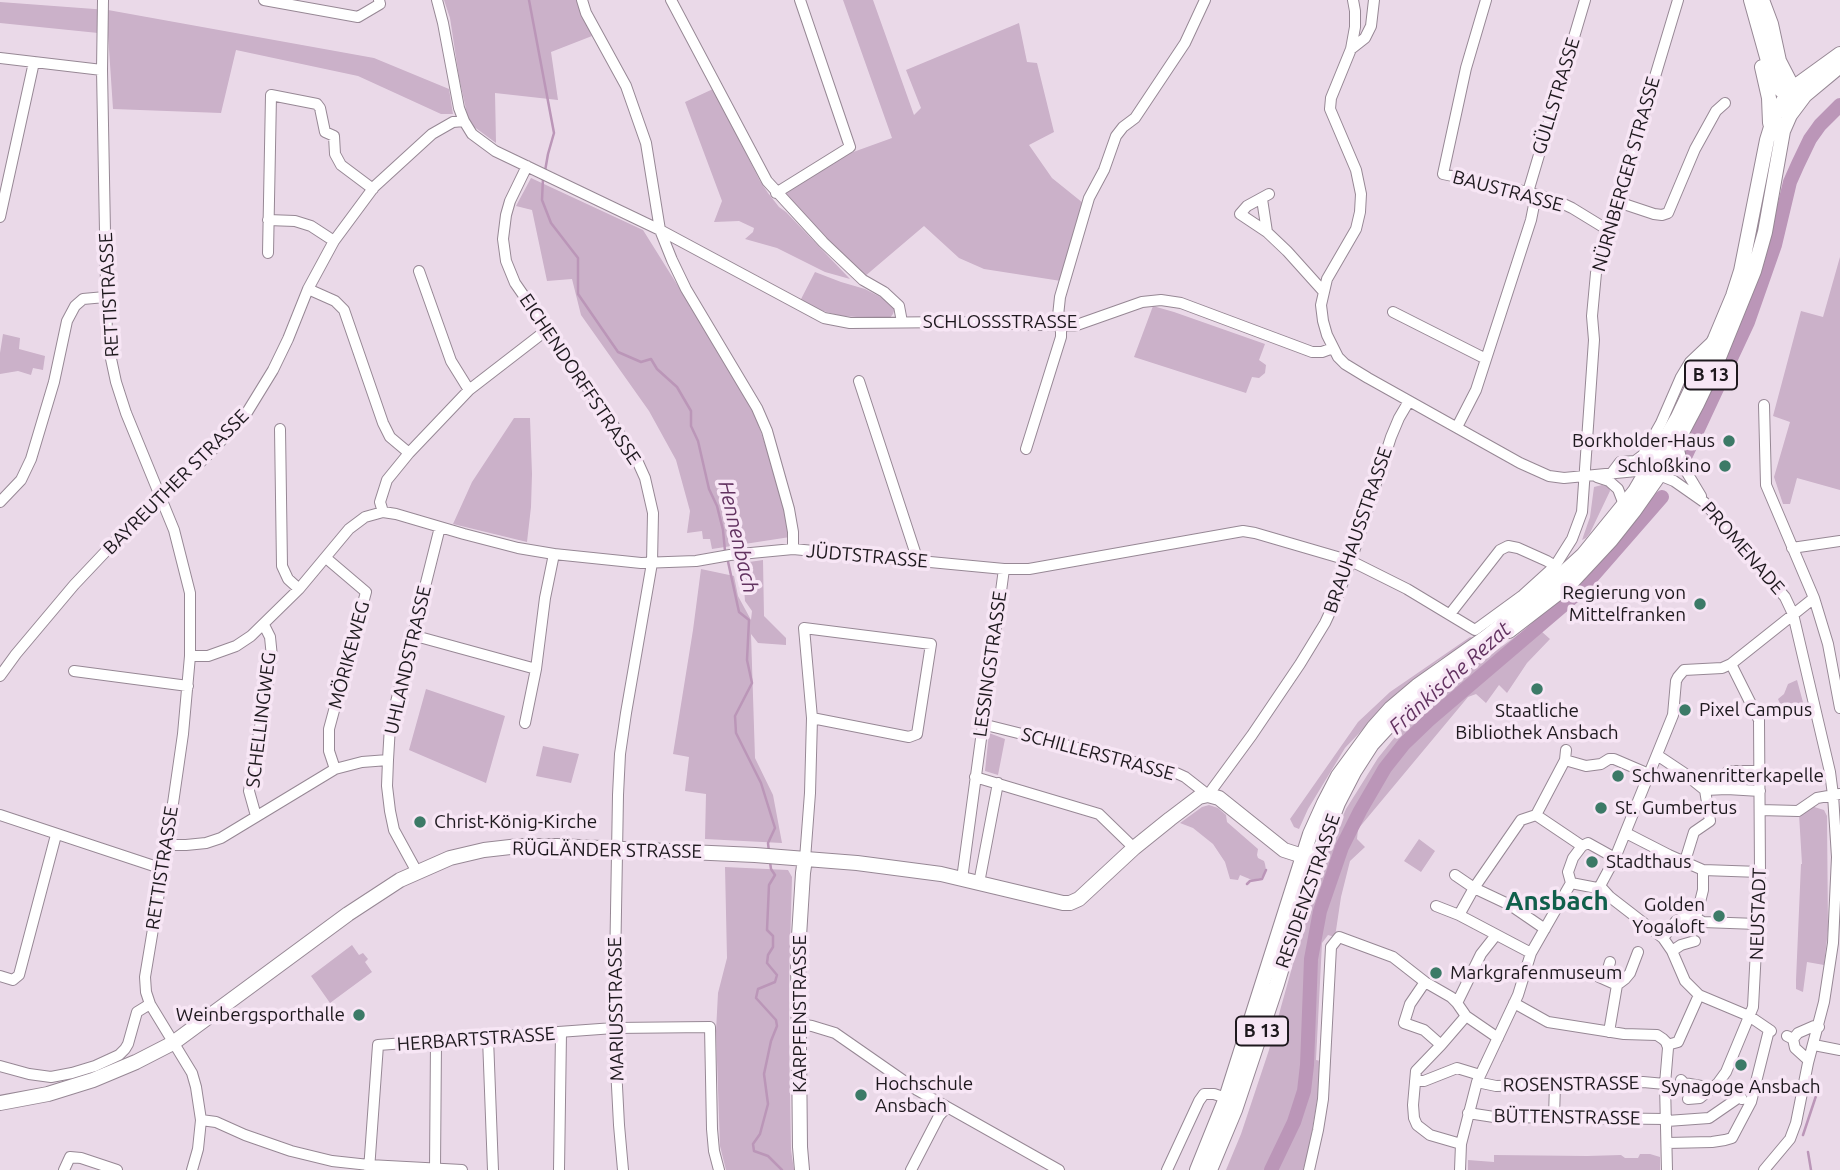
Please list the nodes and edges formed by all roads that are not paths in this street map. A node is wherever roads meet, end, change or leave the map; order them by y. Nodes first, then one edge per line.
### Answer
1 (103, 0) edge
2 (264, 0) edge
3 (379, 0) edge
4 (437, 0) edge
5 (582, 0) edge
6 (671, 0) edge
7 (800, 0) edge
8 (1205, 0) edge
9 (1353, 0) edge
10 (1374, 0) edge
11 (1486, 0) edge
12 (1585, 0) edge
13 (1678, 0) edge
14 (1751, 0) edge
15 (1762, 0) edge
16 (1764, 46) junction
17 (1351, 49) junction
18 (1840, 54) edge
19 (0, 58) edge
20 (1779, 61) junction
21 (34, 62) junction
22 (1823, 66) junction
23 (1840, 66) edge
24 (102, 70) junction
25 (1795, 97) junction
26 (1725, 103) dead end
27 (464, 121) junction
28 (1770, 127) junction
29 (527, 166) junction
30 (373, 189) junction
31 (776, 193) junction
32 (1532, 193) junction
33 (1618, 202) junction
34 (0, 217) edge
35 (268, 220) junction
36 (660, 230) junction
37 (1608, 230) junction
38 (1267, 232) junction
39 (334, 241) junction
40 (690, 246) junction
41 (268, 253) dead end
42 (671, 260) junction
43 (419, 271) dead end
44 (308, 289) junction
45 (1323, 291) junction
46 (105, 297) junction
47 (1393, 312) dead end
48 (902, 322) junction
49 (1061, 326) junction
50 (548, 329) junction
51 (1716, 339) junction
52 (1333, 348) junction
53 (1486, 359) junction
54 (859, 381) dead end
55 (469, 390) junction
56 (1409, 401) junction
57 (1764, 405) dead end
58 (1457, 427) junction
59 (280, 429) dead end
60 (1680, 437) junction
61 (1026, 449) dead end
62 (408, 453) junction
63 (1653, 472) junction
64 (1611, 474) junction
65 (1589, 476) junction
66 (160, 497) junction
67 (0, 502) edge
68 (1704, 502) junction
69 (1622, 509) junction
70 (383, 512) junction
71 (440, 527) junction
72 (1840, 541) edge
73 (1792, 548) junction
74 (793, 550) junction
75 (554, 554) junction
76 (326, 558) junction
77 (918, 561) junction
78 (1351, 561) junction
79 (652, 563) junction
80 (1555, 566) junction
81 (1004, 569) junction
82 (299, 589) junction
83 (1814, 598) junction
84 (1450, 614) junction
85 (1793, 614) junction
86 (264, 625) junction
87 (412, 635) junction
88 (190, 656) junction
89 (1731, 664) junction
90 (536, 669) junction
91 (74, 671) dead end
92 (0, 676) edge
93 (188, 686) junction
94 (1840, 708) edge
95 (812, 718) junction
96 (525, 723) dead end
97 (982, 724) junction
98 (1657, 755) junction
99 (388, 760) junction
100 (335, 769) junction
101 (1759, 771) junction
102 (1649, 774) junction
103 (975, 777) junction
104 (998, 783) junction
105 (1727, 789) junction
106 (1705, 790) junction
107 (1760, 791) junction
108 (1208, 795) junction
109 (1837, 795) edge
110 (1760, 810) junction
111 (0, 815) edge
112 (1536, 815) junction
113 (256, 816) junction
114 (1626, 833) junction
115 (56, 835) junction
116 (167, 845) junction
117 (1585, 845) junction
118 (617, 848) junction
119 (1134, 848) junction
120 (805, 859) junction
121 (1309, 859) junction
122 (1615, 859) junction
123 (1685, 861) junction
124 (163, 869) junction
125 (1703, 870) junction
126 (417, 872) junction
127 (1760, 872) junction
128 (1455, 874) dead end
129 (962, 879) junction
130 (979, 883) junction
131 (1571, 884) junction
132 (1600, 886) junction
133 (1474, 887) junction
134 (1436, 906) dead end
135 (1459, 915) junction
136 (1696, 918) junction
137 (1757, 924) junction
138 (1545, 929) junction
139 (1495, 937) junction
140 (1663, 938) junction
141 (1695, 942) dead end
142 (1837, 944) edge
143 (1672, 951) junction
144 (1639, 952) dead end
145 (1531, 953) junction
146 (1610, 962) dead end
147 (0, 976) edge
148 (1425, 982) junction
149 (1617, 985) junction
150 (1699, 995) junction
151 (1516, 999) junction
152 (1457, 1003) junction
153 (149, 1004) junction
154 (1466, 1016) junction
155 (1749, 1016) junction
156 (798, 1024) junction
157 (1819, 1027) junction
158 (614, 1028) junction
159 (1609, 1032) junction
160 (561, 1033) junction
161 (488, 1038) junction
162 (1498, 1038) junction
163 (436, 1042) junction
164 (173, 1043) junction
165 (1441, 1045) junction
166 (1668, 1045) junction
167 (1814, 1045) junction
168 (1840, 1050) edge
169 (1806, 1058) dead end
170 (0, 1066) edge
171 (1416, 1076) junction
172 (1478, 1079) junction
173 (1681, 1080) dead end
174 (1555, 1084) junction
175 (1665, 1084) junction
176 (1713, 1087) junction
177 (1738, 1098) junction
178 (1688, 1099) dead end
179 (1232, 1100) junction
180 (1751, 1102) junction
181 (0, 1103) edge
182 (1727, 1106) junction
183 (947, 1107) junction
184 (1468, 1113) junction
185 (1555, 1116) junction
186 (1709, 1118) junction
187 (201, 1120) junction
188 (1667, 1120) junction
189 (1738, 1124) junction
190 (1712, 1142) junction
191 (1667, 1143) junction
192 (1461, 1144) junction
193 (369, 1168) edge
194 (435, 1169) edge
195 (64, 1170) edge
196 (117, 1170) edge
197 (192, 1170) edge
198 (462, 1170) edge
199 (493, 1170) edge
200 (559, 1170) edge
201 (623, 1170) edge
202 (719, 1170) edge
203 (802, 1170) edge
204 (911, 1170) edge
205 (1059, 1170) edge
206 (1167, 1170) edge
207 (1197, 1170) edge
208 (1210, 1170) edge
209 (1309, 1170) edge
210 (1460, 1170) edge
211 (1667, 1170) edge
212 (1764, 1170) edge

1 - 24 street, RETTISTRASSE
2 - 3 street
4 - 27 street
5 - 36 street
6 - 31 street
7 - 31 street
8 - 49 street
9 - 17 street
10 - 17 street
11 - 32 street, BAUSTRASSE
12 - 32 street, GÜLLSTRASSE
13 - 33 street, NÜRNBERGER STRASSE
14 - 16 main road
15 - 20 main road
16 - 25 main road
16 - 28 main road
17 - 45 street
18 - 22 main road, B 13
19 - 21 street
20 - 22 main road
20 - 25 main road
21 - 24 street
21 - 34 street
22 - 25 main road, B 13
23 - 25 main road, B 13
24 - 46 street, RETTISTRASSE
25 - 28 main road, B 13
25 - 60 main road, RESIDENZSTRASSE / B 13
26 - 33 street
27 - 29 street, SCHLOSSSTRASSE
27 - 30 street, BAYREUTHER STRASSE
28 - 51 main road, RESIDENZSTRASSE / B 13
29 - 36 street, SCHLOSSSTRASSE
29 - 50 street, EICHENDORFFSTRASSE
30 - 35 street
30 - 39 street, BAYREUTHER STRASSE
31 - 48 street
32 - 37 street, BAUSTRASSE
32 - 53 street, GÜLLSTRASSE
33 - 37 street, NÜRNBERGER STRASSE
35 - 39 street
35 - 41 street
36 - 40 street, SCHLOSSSTRASSE
36 - 42 street
37 - 65 street, NÜRNBERGER STRASSE
38 - 38 street
38 - 45 street
39 - 44 street, BAYREUTHER STRASSE
40 - 42 street
40 - 48 street, SCHLOSSSTRASSE
42 - 74 street
43 - 55 street
44 - 62 street
44 - 66 street, BAYREUTHER STRASSE
45 - 52 street
46 - 66 street, RETTISTRASSE
46 - 67 street
47 - 53 street
48 - 49 street, SCHLOSSSTRASSE
49 - 52 street, SCHLOSSSTRASSE
49 - 61 street
50 - 55 street
50 - 79 street, EICHENDORFFSTRASSE
51 - 63 main road, RESIDENZSTRASSE / B 13
51 - 64 street
52 - 56 street
53 - 58 street, GÜLLSTRASSE
54 - 77 street
55 - 62 street
56 - 58 street
56 - 78 street, BRAUHAUSSTRASSE
57 - 73 street, PROMENADE
58 - 65 street
59 - 82 street
60 - 63 main road, RESIDENZSTRASSE / B 13
60 - 68 street
62 - 70 street
63 - 64 street
63 - 68 street, PROMENADE
63 - 69 main road, RESIDENZSTRASSE / B 13
63 - 121 main road, RESIDENZSTRASSE / B 13
64 - 65 street
65 - 69 street
65 - 80 street, NÜRNBERGER STRASSE
66 - 88 street, RETTISTRASSE
66 - 92 street, BAYREUTHER STRASSE
68 - 85 street, PROMENADE
69 - 121 main road, RESIDENZSTRASSE / B 13
70 - 71 street, JÜDTSTRASSE
70 - 76 street
71 - 75 street, JÜDTSTRASSE
71 - 87 street, UHLANDSTRASSE
72 - 73 street
73 - 83 street, PROMENADE
74 - 77 street, JÜDTSTRASSE
74 - 79 street, JÜDTSTRASSE
75 - 79 street, JÜDTSTRASSE
75 - 90 street
76 - 82 street
76 - 100 street, MÖRIKEWEG
77 - 81 street, JÜDTSTRASSE
78 - 81 street, JÜDTSTRASSE
78 - 84 street, JÜDTSTRASSE
78 - 108 street, BRAUHAUSSTRASSE
79 - 118 street, EICHENDORFFSTRASSE
80 - 84 street, NÜRNBERGER STRASSE
80 - 84 street
81 - 97 street, LESSINGSTRASSE
82 - 86 street
83 - 85 street, PROMENADE
83 - 94 street, PROMENADE
85 - 89 street
85 - 109 street, PROMENADE
86 - 88 street
86 - 113 street, SCHELLINGWEG
87 - 90 street
87 - 99 street, UHLANDSTRASSE
88 - 93 street, RETTISTRASSE
89 - 98 street
89 - 101 street, NEUSTADT
90 - 96 street
91 - 93 street
93 - 116 street, RETTISTRASSE
95 - 95 street
95 - 120 street
97 - 103 street, LESSINGSTRASSE
97 - 108 street, SCHILLERSTRASSE
98 - 102 street
98 - 106 street
99 - 100 street
99 - 126 street, UHLANDSTRASSE
100 - 113 street
101 - 105 street
101 - 107 street, NEUSTADT
102 - 112 street
102 - 114 street
103 - 104 street
103 - 129 street, LESSINGSTRASSE
104 - 119 street
104 - 130 street
105 - 106 street
105 - 107 street
106 - 123 street
107 - 110 street, NEUSTADT
108 - 119 main road, BRAUHAUSSTRASSE
108 - 121 main road
109 - 110 street
109 - 142 street, PROMENADE
110 - 127 street, NEUSTADT
111 - 115 street
112 - 117 street
112 - 133 street
113 - 116 street
114 - 122 street
114 - 123 street
115 - 124 street
115 - 147 street
116 - 124 street, RETTISTRASSE
117 - 122 street
117 - 131 street
118 - 120 main road, RÜGLÄNDER STRASSE
118 - 126 main road, RÜGLÄNDER STRASSE
118 - 158 street, MARIUSSTRASSE
119 - 130 main road, BRAUHAUSSTRASSE
120 - 129 main road, BRAUHAUSSTRASSE
120 - 156 main road, KARPFENSTRASSE
121 - 179 main road, RESIDENZSTRASSE / B 13
122 - 132 street
123 - 125 street
124 - 153 street, RETTISTRASSE
125 - 127 street
125 - 136 street
126 - 164 main road, RÜGLÄNDER STRASSE
127 - 137 street, NEUSTADT
128 - 133 street
129 - 130 main road, BRAUHAUSSTRASSE
131 - 132 street
131 - 138 street
132 - 140 street
133 - 135 street
133 - 138 street
134 - 135 street
135 - 139 street
136 - 137 street
136 - 140 street
137 - 155 street, NEUSTADT
138 - 145 street
139 - 145 street
139 - 152 street
140 - 143 street
141 - 143 street
142 - 157 street, PROMENADE
143 - 150 street
144 - 149 street
145 - 151 street
146 - 149 street
148 - 152 street
148 - 165 street
148 - 209 street
149 - 159 street
150 - 155 street
150 - 166 street
151 - 159 street
151 - 162 street
152 - 154 street
153 - 164 street, RETTISTRASSE
153 - 170 street
154 - 162 street
154 - 165 street
155 - 176 street, NEUSTADT
155 - 180 street
156 - 183 street
156 - 203 main road, KARPFENSTRASSE
157 - 167 street, PROMENADE
157 - 169 street
158 - 160 street, HERBARTSTRASSE
158 - 201 street, MARIUSSTRASSE
158 - 202 street, HERBARTSTRASSE
159 - 166 street
160 - 161 street, HERBARTSTRASSE
160 - 200 street
161 - 163 street, HERBARTSTRASSE
161 - 199 street
162 - 172 street
163 - 193 street, HERBARTSTRASSE
163 - 194 street
164 - 181 main road, RÜGLÄNDER STRASSE
164 - 187 street, RETTISTRASSE
165 - 171 street
166 - 175 street
167 - 168 street
167 - 212 street, PROMENADE
171 - 172 street, ROSENSTRASSE
171 - 192 street
172 - 174 street, ROSENSTRASSE
172 - 184 street
173 - 176 street
174 - 175 street, ROSENSTRASSE
174 - 185 street
175 - 188 street
176 - 177 street
176 - 178 street
177 - 180 street
177 - 182 street, BÜTTENSTRASSE
179 - 206 street
179 - 207 main road, RESIDENZSTRASSE / B 13
179 - 208 main road, RESIDENZSTRASSE / B 13
180 - 189 street
182 - 186 street, BÜTTENSTRASSE
182 - 189 street
183 - 204 street
183 - 205 street
184 - 185 street, BÜTTENSTRASSE
184 - 192 street
185 - 188 street, BÜTTENSTRASSE
186 - 188 street, BÜTTENSTRASSE
186 - 190 street
187 - 193 street
187 - 197 street, RETTISTRASSE
188 - 191 street
189 - 190 street
190 - 191 street
191 - 211 street
192 - 210 street
193 - 194 street
194 - 198 street
195 - 196 street

